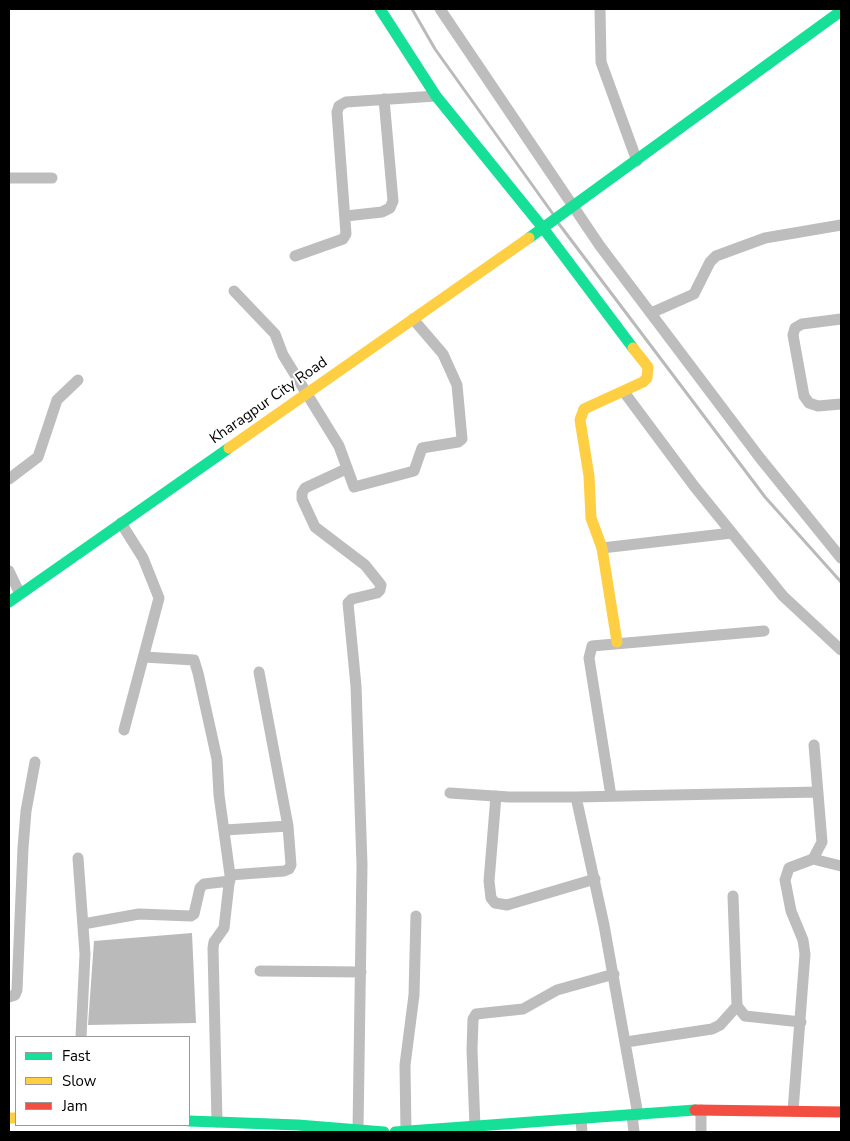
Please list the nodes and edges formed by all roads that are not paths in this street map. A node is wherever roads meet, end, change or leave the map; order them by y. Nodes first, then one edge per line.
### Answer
1 (380, 9) edge
2 (440, 9) edge
3 (600, 9) edge
4 (841, 11) edge
5 (436, 96) junction
6 (384, 99) junction
7 (637, 161) junction
8 (9, 178) edge
9 (52, 178) dead end
10 (573, 208) junction
11 (346, 216) junction
12 (841, 225) edge
13 (545, 227) junction
14 (295, 256) dead end
15 (234, 291) dead end
16 (651, 313) junction
17 (413, 319) junction
18 (841, 319) edge
19 (78, 380) dead end
20 (624, 392) junction
21 (306, 394) junction
22 (841, 404) edge
23 (346, 469) junction
24 (9, 479) edge
25 (121, 523) junction
26 (732, 533) junction
27 (602, 548) junction
28 (841, 558) edge
29 (9, 571) edge
30 (20, 594) junction
31 (9, 602) edge
32 (764, 631) dead end
33 (617, 642) junction
34 (841, 650) edge
35 (144, 657) junction
36 (258, 672) dead end
37 (124, 730) dead end
38 (814, 745) dead end
39 (35, 762) dead end
40 (818, 792) junction
41 (450, 794) dead end
42 (496, 796) junction
43 (611, 796) junction
44 (576, 797) junction
45 (288, 826) junction
46 (225, 830) junction
47 (78, 858) dead end
48 (813, 860) junction
49 (841, 866) edge
50 (230, 878) junction
51 (595, 879) junction
52 (14, 895) edge
53 (733, 896) dead end
54 (416, 916) dead end
55 (83, 924) junction
56 (260, 971) dead end
57 (361, 972) junction
58 (614, 974) junction
59 (9, 997) edge
60 (737, 1006) junction
61 (801, 1022) junction
62 (81, 1036) edge
63 (626, 1042) junction
64 (701, 1110) junction
65 (793, 1111) junction
66 (841, 1112) edge
67 (635, 1115) junction
68 (581, 1119) junction
69 (190, 1121) edge
70 (210, 1125) edge
71 (475, 1127) junction
72 (510, 1128) edge
73 (362, 1131) edge
74 (384, 1132) edge
75 (395, 1132) edge
76 (406, 1132) edge
77 (428, 1132) edge
78 (582, 1132) edge
79 (634, 1132) edge
80 (701, 1132) edge

1 - 5 street
2 - 10 street
3 - 7 street
4 - 7 street, Kharagpur City Road
5 - 6 street
5 - 13 street
6 - 11 street
6 - 11 street
7 - 10 street, Kharagpur City Road
8 - 9 street
10 - 13 street, Kharagpur City Road
10 - 16 street
11 - 14 street
12 - 16 street
13 - 17 street, Kharagpur City Road
13 - 20 street
15 - 21 street
16 - 28 street
17 - 21 street, Kharagpur City Road
17 - 23 street
18 - 22 street
19 - 24 street
20 - 26 street
20 - 27 street
21 - 23 street
21 - 25 street, Kharagpur City Road
23 - 57 street
25 - 30 street, Kharagpur City Road
25 - 35 street
26 - 27 street
26 - 34 street
27 - 33 street
29 - 30 street
30 - 31 street, Kharagpur City Road
32 - 33 street
33 - 43 street
35 - 37 street
35 - 46 street
36 - 45 street
38 - 40 street
39 - 52 street
40 - 43 street
40 - 48 street
41 - 42 street
42 - 44 street
42 - 51 street
43 - 44 street
44 - 51 street
45 - 46 street
45 - 50 street
46 - 50 street
47 - 55 street
48 - 49 street
48 - 61 street
50 - 55 street
50 - 70 street
51 - 58 street
52 - 59 street
53 - 60 street
54 - 76 street
55 - 62 street
56 - 57 street
57 - 73 street
58 - 63 street
58 - 71 street
60 - 61 street
60 - 63 street
61 - 65 street
63 - 67 street
64 - 65 street
64 - 67 street
64 - 80 street
65 - 66 street
67 - 68 street
67 - 79 street
68 - 72 street
68 - 78 street
69 - 70 street
70 - 73 street
71 - 72 street
71 - 77 street
73 - 74 street
75 - 76 street
76 - 77 street

